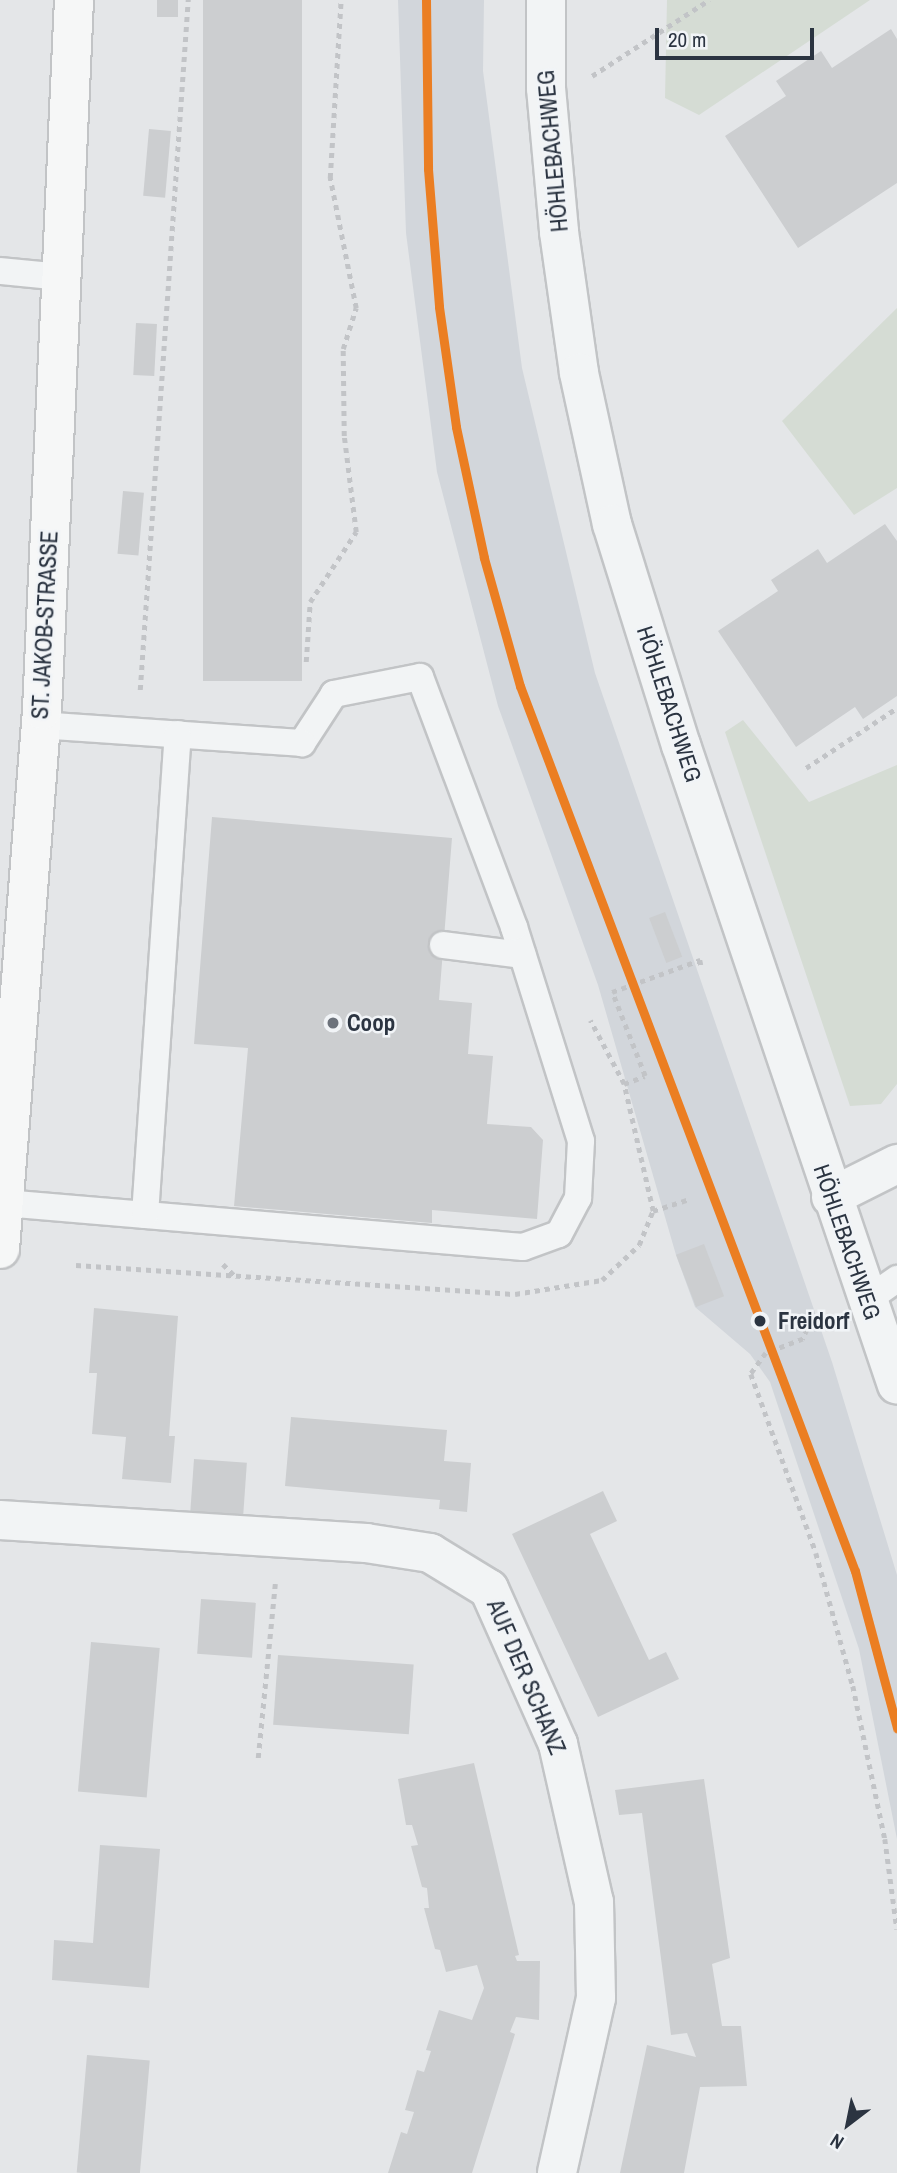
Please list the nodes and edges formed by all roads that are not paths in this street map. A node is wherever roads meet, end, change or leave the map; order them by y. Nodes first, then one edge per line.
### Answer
1 (74, 0) edge
2 (546, 0) edge
3 (0, 271) edge
4 (62, 276) junction
5 (41, 725) junction
6 (178, 734) junction
7 (443, 945) dead end
8 (523, 954) junction
9 (8, 1009) edge
10 (897, 1164) edge
11 (831, 1197) junction
12 (4, 1203) junction
13 (145, 1215) junction
14 (0, 1249) edge
15 (882, 1290) edge
16 (897, 1385) edge
17 (0, 1520) edge
18 (557, 2173) edge

1 - 4 main road, ST. JAKOB-STRASSE
2 - 11 street, HÖHLEBACHWEG
3 - 4 lane
4 - 5 main road, ST. JAKOB-STRASSE
5 - 6 lane
5 - 9 main road, ST. JAKOB-STRASSE
6 - 8 lane
6 - 13 lane
7 - 8 lane
8 - 13 lane
9 - 12 main road, ST. JAKOB-STRASSE
10 - 11 street
11 - 15 street, HÖHLEBACHWEG
12 - 13 lane
12 - 14 main road, ST. JAKOB-STRASSE
15 - 16 street, HÖHLEBACHWEG
17 - 18 street, AUF DER SCHANZ

